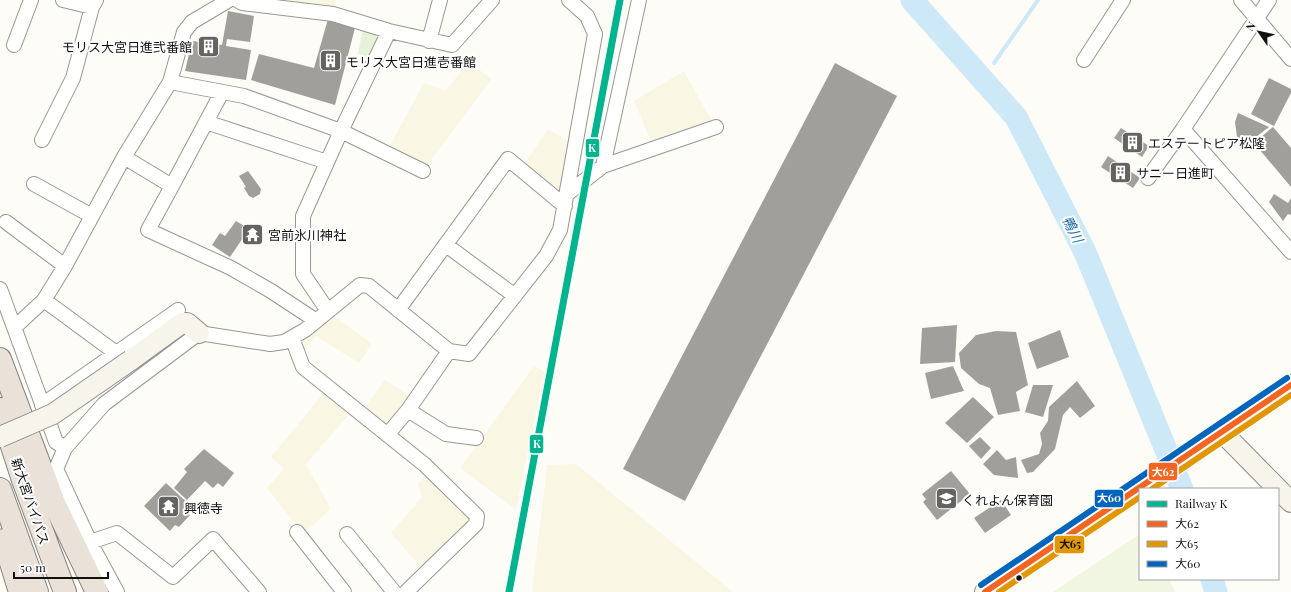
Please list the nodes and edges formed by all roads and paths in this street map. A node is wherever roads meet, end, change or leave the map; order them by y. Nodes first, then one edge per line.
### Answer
1 (32, 0) edge
2 (63, 0) edge
3 (229, 0) edge
4 (237, 0) edge
5 (440, 0) edge
6 (492, 0) edge
7 (569, 0) edge
8 (638, 0) edge
9 (1123, 0) edge
10 (1241, 0) edge
11 (1269, 0) edge
12 (94, 4) edge
13 (1256, 19) junction
14 (389, 31) junction
15 (429, 41) junction
16 (14, 45) dead end
17 (1291, 59) edge
18 (1084, 60) dead end
19 (170, 82) junction
20 (222, 92) junction
21 (206, 122) junction
22 (716, 127) dead end
23 (1184, 129) junction
24 (341, 131) junction
25 (42, 140) dead end
26 (124, 157) junction
27 (327, 162) junction
28 (603, 166) junction
29 (423, 171) dead end
30 (1148, 178) dead end
31 (34, 184) dead end
32 (172, 186) junction
33 (566, 200) junction
34 (92, 216) junction
35 (6, 222) dead end
36 (446, 245) junction
37 (1291, 252) edge
38 (65, 266) junction
39 (0, 289) edge
40 (514, 296) junction
41 (44, 300) junction
42 (178, 310) dead end
43 (398, 310) junction
44 (328, 311) junction
45 (315, 320) junction
46 (15, 327) junction
47 (199, 334) junction
48 (292, 338) junction
49 (449, 351) junction
50 (123, 356) junction
51 (0, 359) edge
52 (1291, 385) edge
53 (42, 405) junction
54 (0, 409) edge
55 (408, 410) junction
56 (1221, 431) junction
57 (388, 434) junction
58 (0, 437) edge
59 (476, 438) dead end
60 (65, 448) junction
61 (56, 469) junction
62 (1140, 488) edge
63 (1277, 488) edge
64 (0, 489) edge
65 (1139, 489) edge
66 (1279, 490) edge
67 (52, 497) junction
68 (1291, 502) edge
69 (0, 527) edge
70 (297, 532) dead end
71 (347, 534) dead end
72 (90, 542) junction
73 (30, 590) edge
74 (65, 592) edge
75 (83, 592) edge
76 (97, 592) edge
77 (117, 592) edge
78 (259, 592) edge
79 (344, 592) edge
80 (394, 592) edge
81 (406, 592) edge
82 (985, 592) edge

1 - 16 street
2 - 12 street
3 - 19 street
4 - 14 street
5 - 15 street
6 - 15 street
7 - 33 street
8 - 28 street
9 - 18 street
10 - 13 street
11 - 13 street
12 - 25 street
13 - 17 street
13 - 23 street
14 - 15 street
14 - 24 street
19 - 20 street
19 - 26 street
20 - 21 street
20 - 24 street
21 - 27 street
21 - 32 street
22 - 28 street
23 - 30 street
23 - 37 street
24 - 27 street
24 - 29 street
26 - 32 street
26 - 34 street
27 - 44 street
28 - 33 street
31 - 34 street
32 - 45 street
33 - 36 street
33 - 40 street
34 - 38 street
35 - 38 street
36 - 40 street
36 - 43 street
38 - 41 street
39 - 46 street
40 - 49 street
41 - 46 street
41 - 50 street
42 - 50 street
43 - 44 street
43 - 49 street
44 - 45 street
45 - 48 street
46 - 53 street
47 - 48 street
47 - 50 main road
47 - 60 street
48 - 57 street
49 - 55 street
50 - 53 street
50 - 58 main road, bridge
51 - 67 highway
52 - 56 main road
53 - 60 street
54 - 74 highway, 新大宮バイパス
55 - 57 street
55 - 59 street
56 - 62 main road
56 - 63 main road
57 - 81 street
60 - 61 street
61 - 67 street
61 - 72 street
64 - 73 highway, 新大宮バイパス
65 - 82 main road
66 - 68 main road
67 - 75 highway
67 - 76 highway
69 - 73 highway, 新大宮バイパス
70 - 79 street
71 - 80 street
72 - 77 street
72 - 78 street

